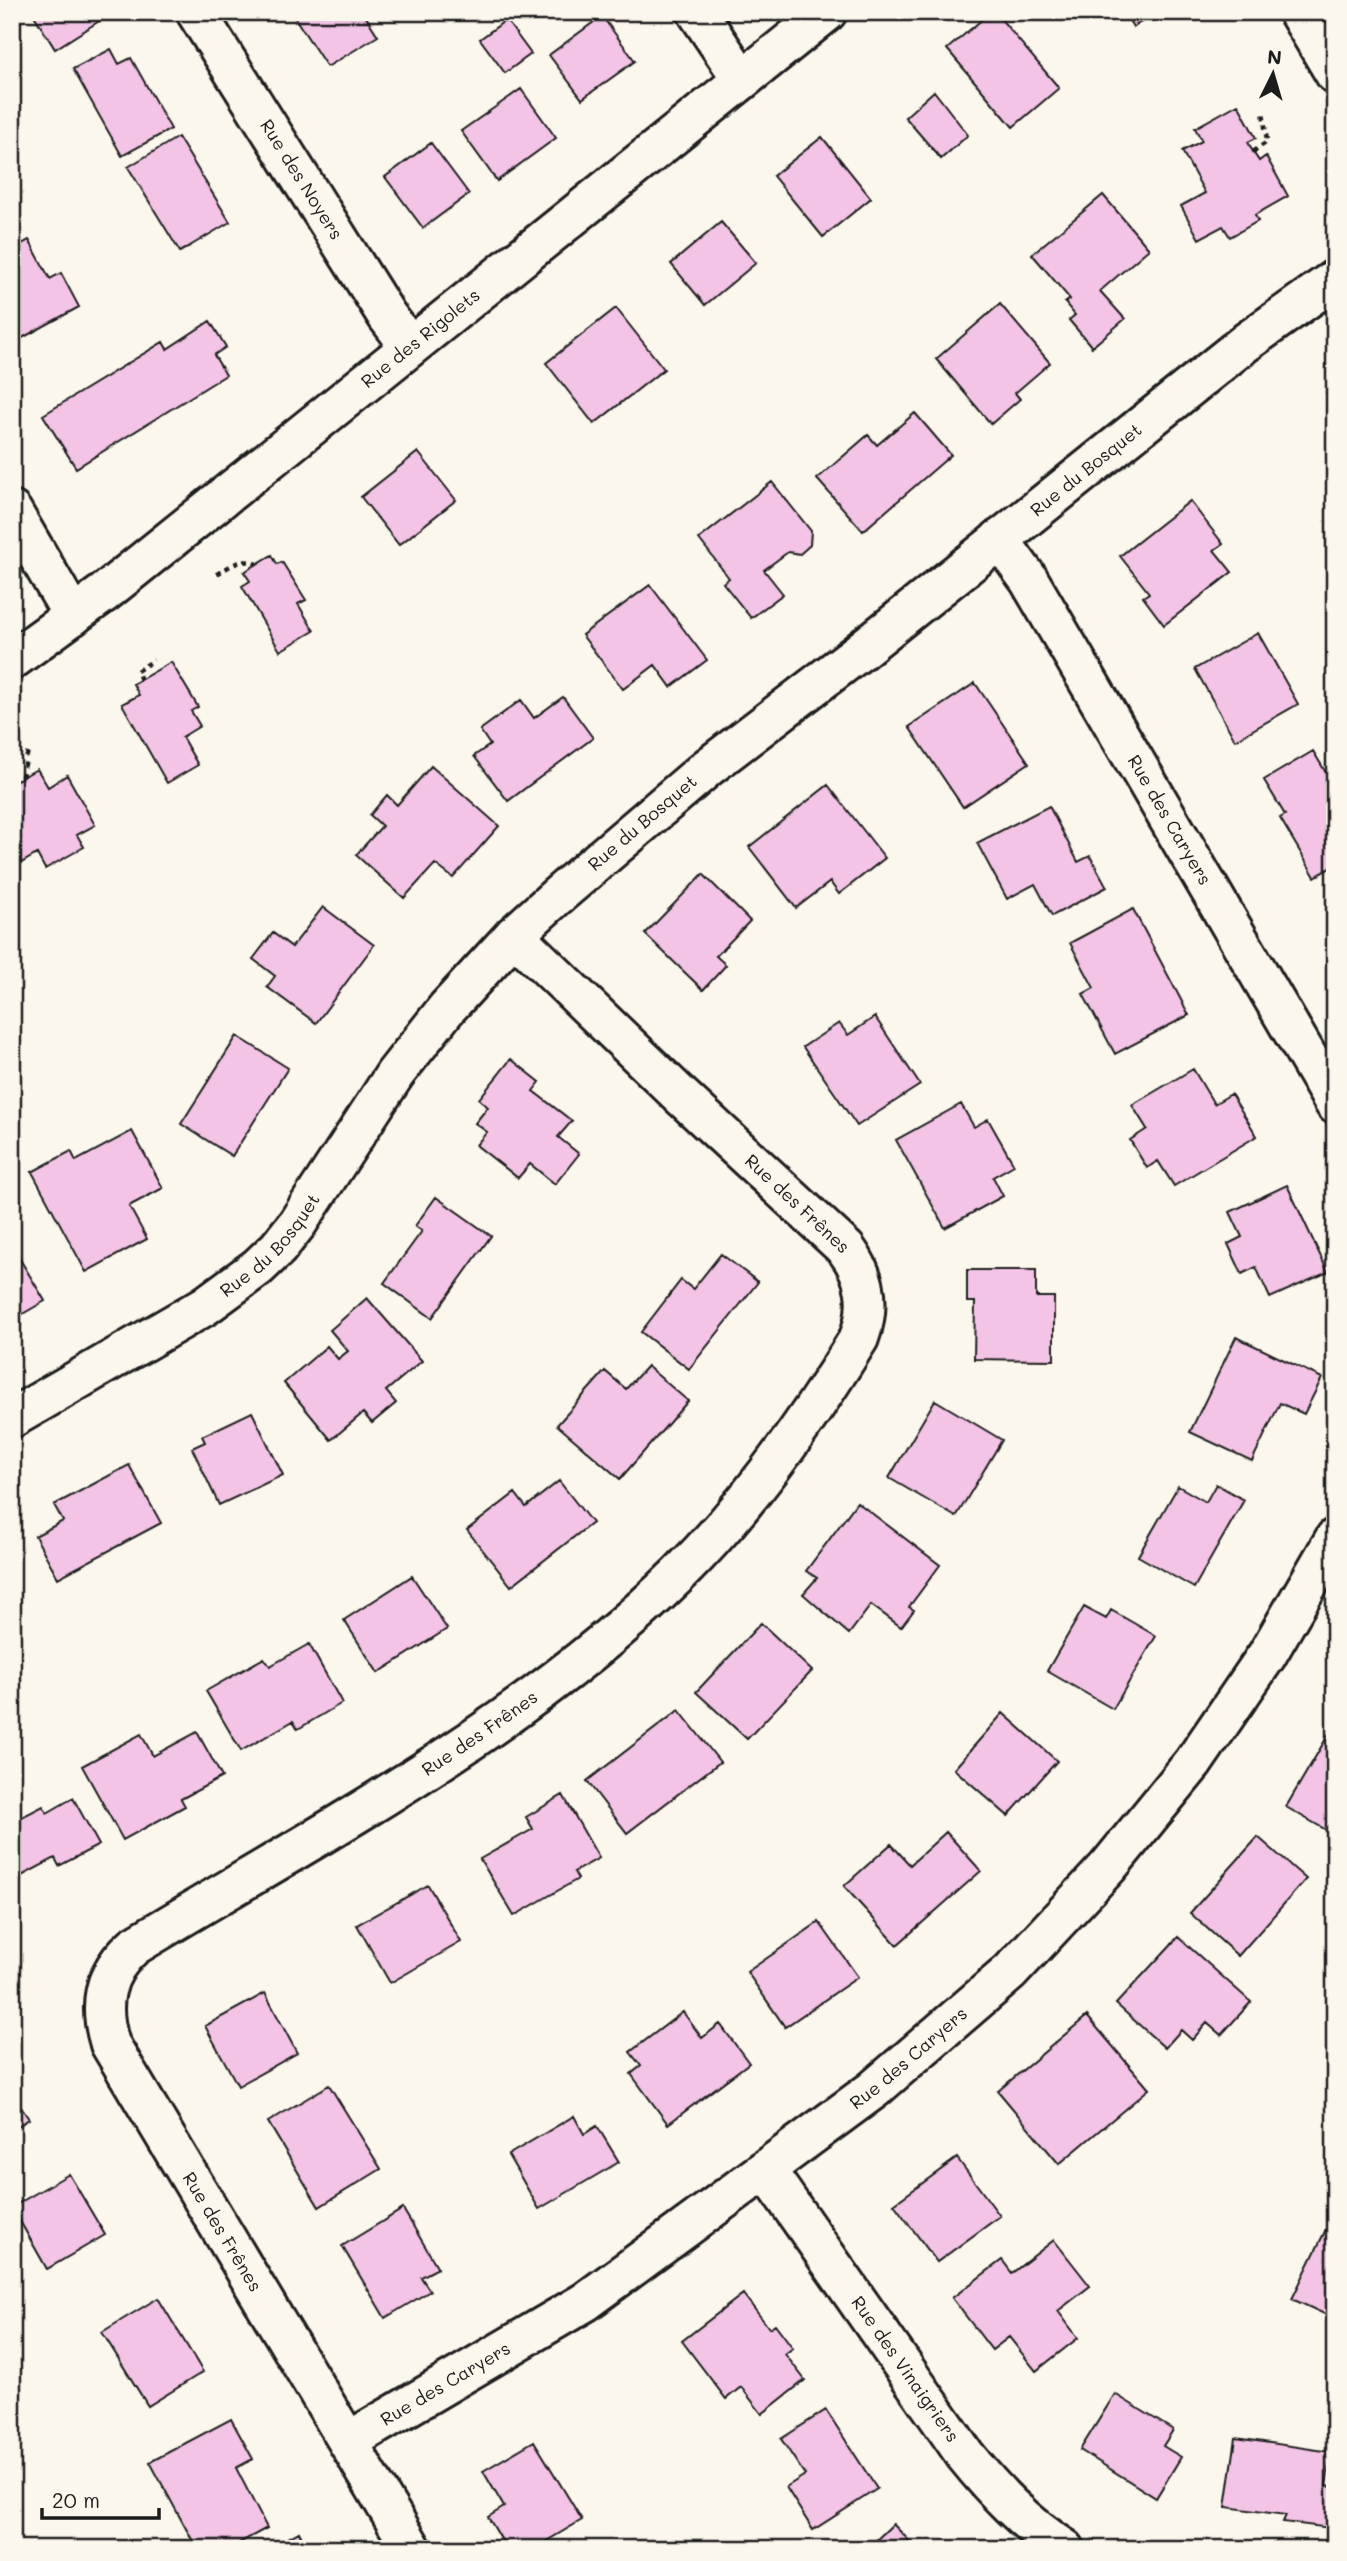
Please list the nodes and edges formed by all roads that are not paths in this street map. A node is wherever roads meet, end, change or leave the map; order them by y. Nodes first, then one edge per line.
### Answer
1 (196, 12) edge
2 (697, 12) edge
3 (827, 12) edge
4 (1298, 12) edge
5 (1335, 74) edge
6 (743, 79) junction
7 (1335, 279) edge
8 (409, 345) junction
9 (12, 511) edge
10 (999, 539) junction
11 (73, 616) junction
12 (12, 660) edge
13 (514, 935) junction
14 (1335, 1104) edge
15 (12, 1418) edge
16 (1335, 1538) edge
17 (766, 2170) junction
18 (349, 2441) junction
19 (412, 2549) edge
20 (1065, 2549) edge

1 - 8 street, Rue des Noyers
2 - 6 street
3 - 6 street, Rue des Rigolets
4 - 5 street
6 - 8 street, Rue des Rigolets
7 - 10 street, Rue du Bosquet
8 - 11 street, Rue des Rigolets
9 - 11 street
10 - 13 street, Rue du Bosquet
10 - 14 street, Rue des Caryers
11 - 12 street, Rue des Rigolets
13 - 15 street, Rue du Bosquet
13 - 18 street, Rue des Frênes
16 - 17 street, Rue des Caryers
17 - 18 street, Rue des Caryers
17 - 20 street, Rue des Vinaigriers
18 - 19 street, Rue des Frênes

